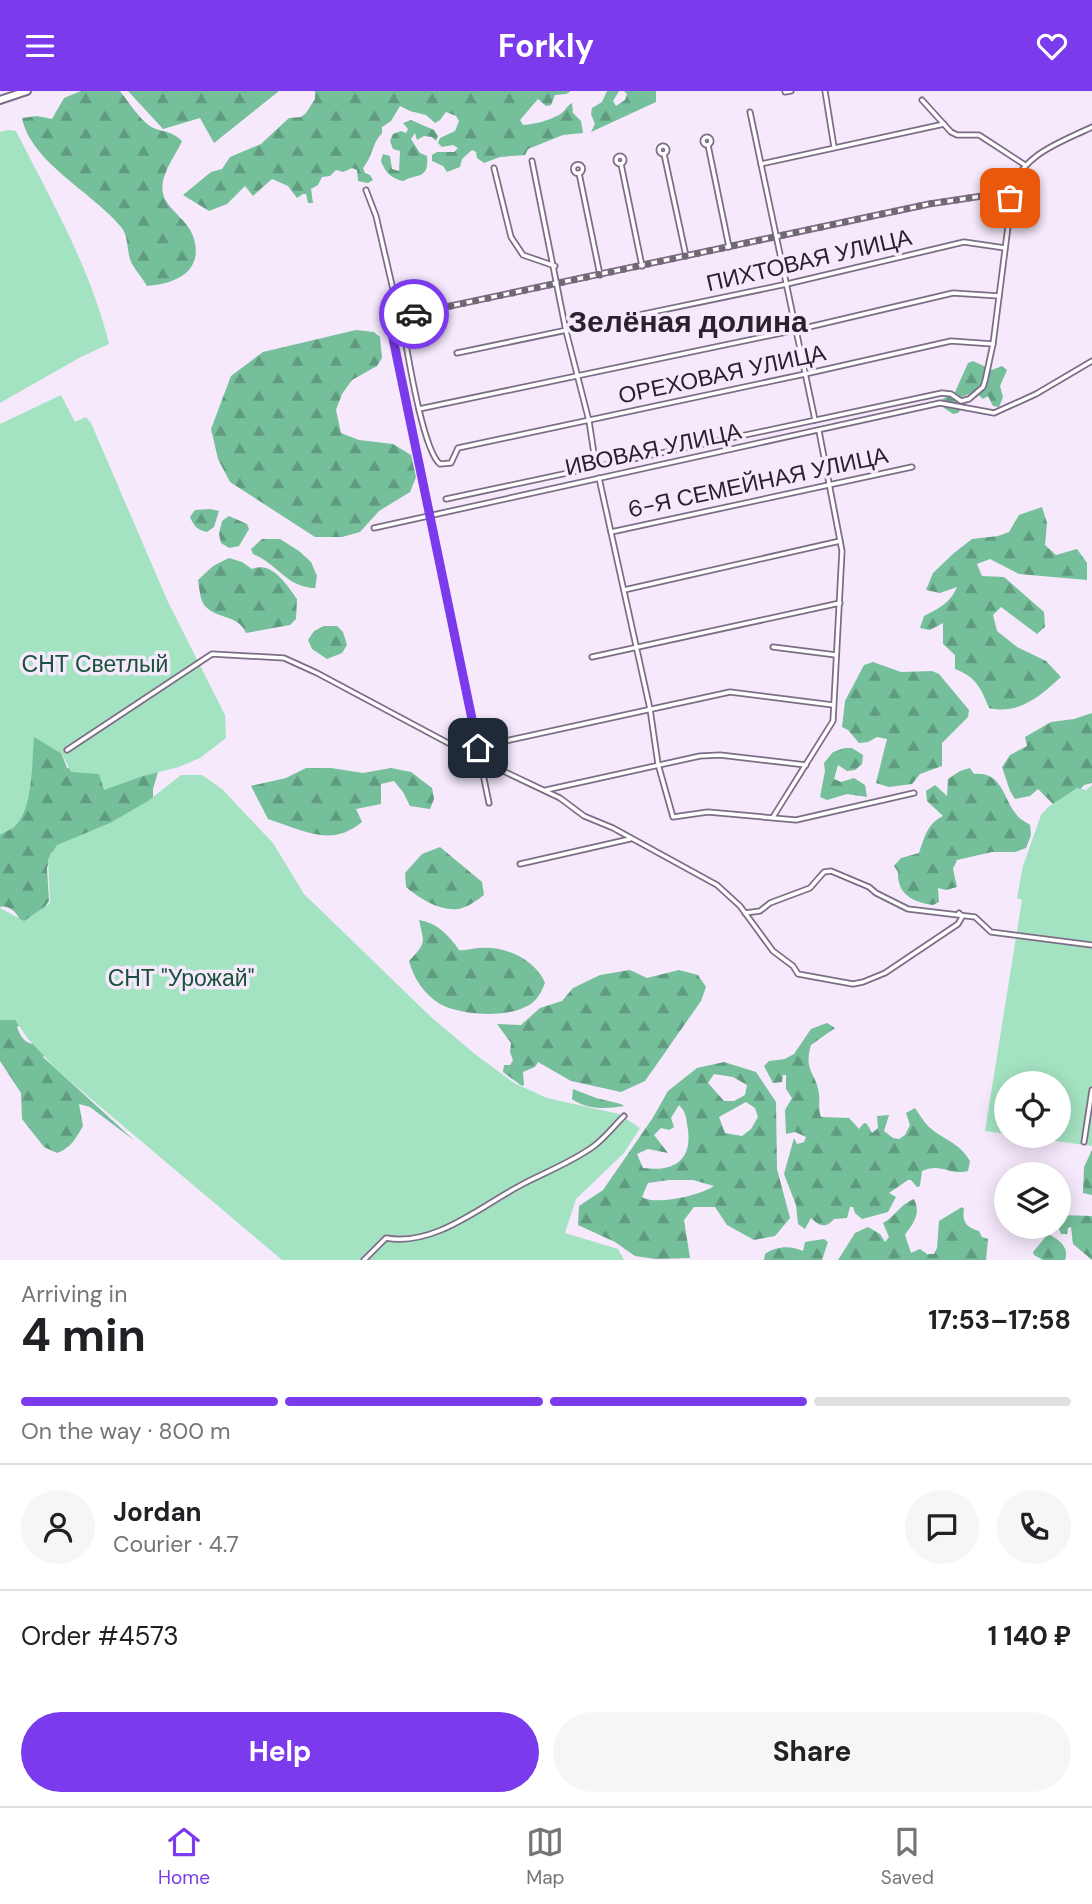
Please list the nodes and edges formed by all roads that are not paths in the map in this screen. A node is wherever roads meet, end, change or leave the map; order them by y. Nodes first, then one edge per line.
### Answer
1 (27, 91) edge
2 (825, 91) edge
3 (0, 100) edge
4 (922, 100) dead end
5 (750, 112) dead end
6 (944, 124) junction
7 (1092, 127) edge
8 (708, 145) dead end
9 (834, 147) junction
10 (664, 154) dead end
11 (531, 161) dead end
12 (621, 164) dead end
13 (760, 164) junction
14 (1025, 165) junction
15 (494, 168) dead end
16 (579, 173) dead end
17 (366, 190) dead end
18 (1009, 192) junction
19 (777, 237) junction
20 (729, 247) junction
21 (1005, 248) junction
22 (686, 256) junction
23 (555, 266) junction
24 (642, 266) junction
25 (600, 275) junction
26 (787, 284) junction
27 (557, 285) junction
28 (999, 296) junction
29 (401, 317) junction
30 (796, 330) junction
31 (566, 331) junction
32 (993, 344) junction
33 (457, 353) dead end
34 (1092, 361) edge
35 (805, 375) junction
36 (577, 377) junction
37 (419, 409) junction
38 (815, 420) junction
39 (589, 421) junction
40 (819, 431) junction
41 (596, 467) junction
42 (912, 467) dead end
43 (599, 478) junction
44 (830, 485) junction
45 (446, 499) dead end
46 (431, 515) junction
47 (374, 528) dead end
48 (611, 532) junction
49 (841, 541) junction
50 (623, 590) junction
51 (839, 603) junction
52 (635, 647) junction
53 (773, 647) dead end
54 (836, 655) junction
55 (592, 657) dead end
56 (833, 705) junction
57 (650, 709) junction
58 (478, 748) junction
59 (67, 750) dead end
60 (462, 750) junction
61 (480, 760) junction
62 (658, 764) junction
63 (806, 765) junction
64 (545, 791) junction
65 (914, 793) dead end
66 (489, 803) dead end
67 (781, 804) junction
68 (773, 817) junction
69 (787, 819) junction
70 (632, 838) junction
71 (520, 864) dead end
72 (745, 913) junction
73 (959, 913) junction
74 (1092, 945) edge
75 (1092, 1090) edge
76 (624, 1116) dead end
77 (1084, 1142) dead end
78 (364, 1260) edge

1 - 3 highway
2 - 9 street
4 - 6 street
5 - 13 street
6 - 9 street
6 - 14 street
7 - 14 street
8 - 20 street
9 - 13 street
10 - 22 street
11 - 23 street
12 - 24 street
13 - 19 street
14 - 18 street
15 - 23 street
16 - 25 street
17 - 29 street
18 - 19 street
18 - 21 street
19 - 20 street
19 - 26 street
20 - 22 street
21 - 26 street, ПИХТОВАЯ УЛИЦА
21 - 28 street
22 - 24 street
23 - 27 street
24 - 25 street
25 - 27 street
26 - 30 street
26 - 31 street, ПИХТОВАЯ УЛИЦА
27 - 29 street
27 - 31 street
28 - 30 street
28 - 32 street
29 - 37 street
29 - 46 street
30 - 35 street
30 - 36 street
31 - 33 street, ПИХТОВАЯ УЛИЦА
31 - 36 street
32 - 35 street, ОРЕХОВАЯ УЛИЦА
32 - 38 street, ИВОВАЯ УЛИЦА
34 - 40 street, ИВОВАЯ УЛИЦА
35 - 38 street
35 - 39 street, ОРЕХОВАЯ УЛИЦА
36 - 37 street
36 - 39 street
37 - 39 street, ОРЕХОВАЯ УЛИЦА
38 - 41 street, ИВОВАЯ УЛИЦА
39 - 41 street
40 - 43 street, ИВОВАЯ УЛИЦА
40 - 44 street
41 - 45 street, ИВОВАЯ УЛИЦА
42 - 44 street, 6-Я СЕМЕЙНАЯ УЛИЦА
43 - 46 street, ИВОВАЯ УЛИЦА
43 - 48 street
44 - 48 street, 6-Я СЕМЕЙНАЯ УЛИЦА
44 - 49 street
46 - 47 street, ИВОВАЯ УЛИЦА
46 - 58 street
48 - 50 street
49 - 50 street
49 - 51 street
50 - 52 street
51 - 52 street
51 - 54 street
52 - 55 street
52 - 57 street
53 - 54 street
54 - 56 street
56 - 57 street
56 - 63 street
57 - 58 street
57 - 62 street
58 - 60 street
58 - 61 street
59 - 60 street
60 - 61 street
61 - 64 street
61 - 66 street
62 - 63 street
62 - 64 street
62 - 68 street
63 - 67 street
64 - 70 street
65 - 69 street
67 - 68 street
67 - 69 street
68 - 69 street
70 - 71 street
70 - 72 street
72 - 73 street
72 - 73 street
73 - 74 street
75 - 77 street
76 - 78 street

